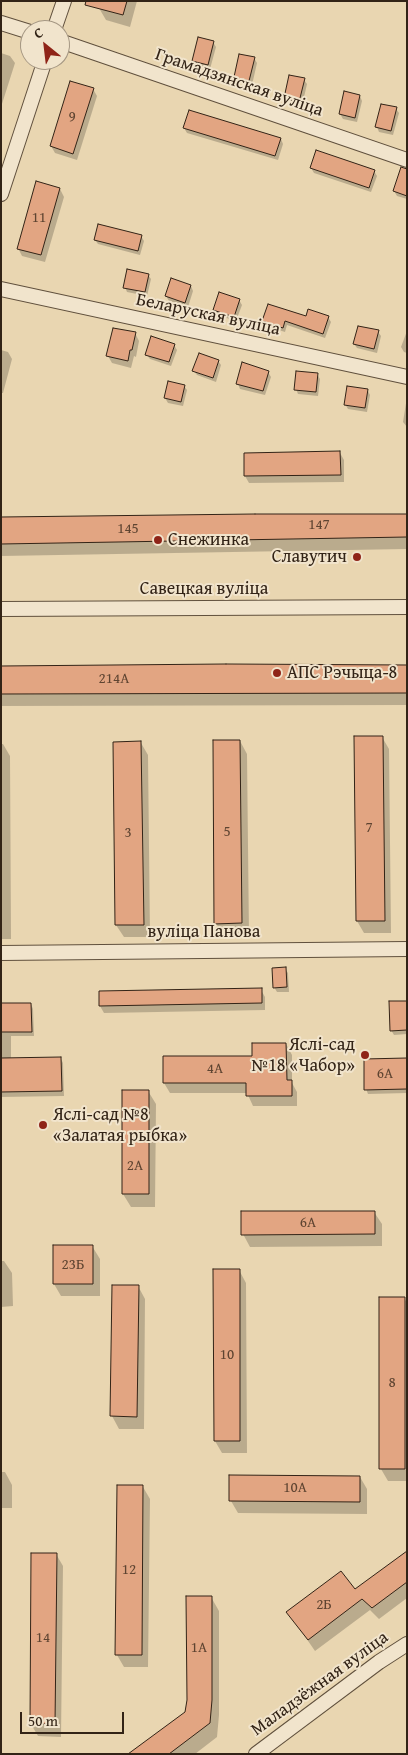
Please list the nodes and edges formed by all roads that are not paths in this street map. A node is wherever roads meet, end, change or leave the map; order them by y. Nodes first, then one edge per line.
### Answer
1 (64, 1) edge
2 (57, 20) edge
3 (1, 24) edge
4 (20, 29) edge
5 (70, 44) edge
6 (41, 70) edge
7 (407, 160) edge
8 (1, 194) edge
9 (1, 289) edge
10 (407, 377) edge
11 (407, 608) edge
12 (1, 610) edge
13 (407, 949) edge
14 (1, 953) edge
15 (407, 1644) edge
16 (256, 1754) edge

1 - 2 street
3 - 4 street
5 - 7 street, Грамадзянская вуліца
6 - 8 street
9 - 10 street, Беларуская вуліца
11 - 12 street, Савецкая вуліца
13 - 14 street, вуліца Панова
15 - 16 street, Маладзёжная вуліца

